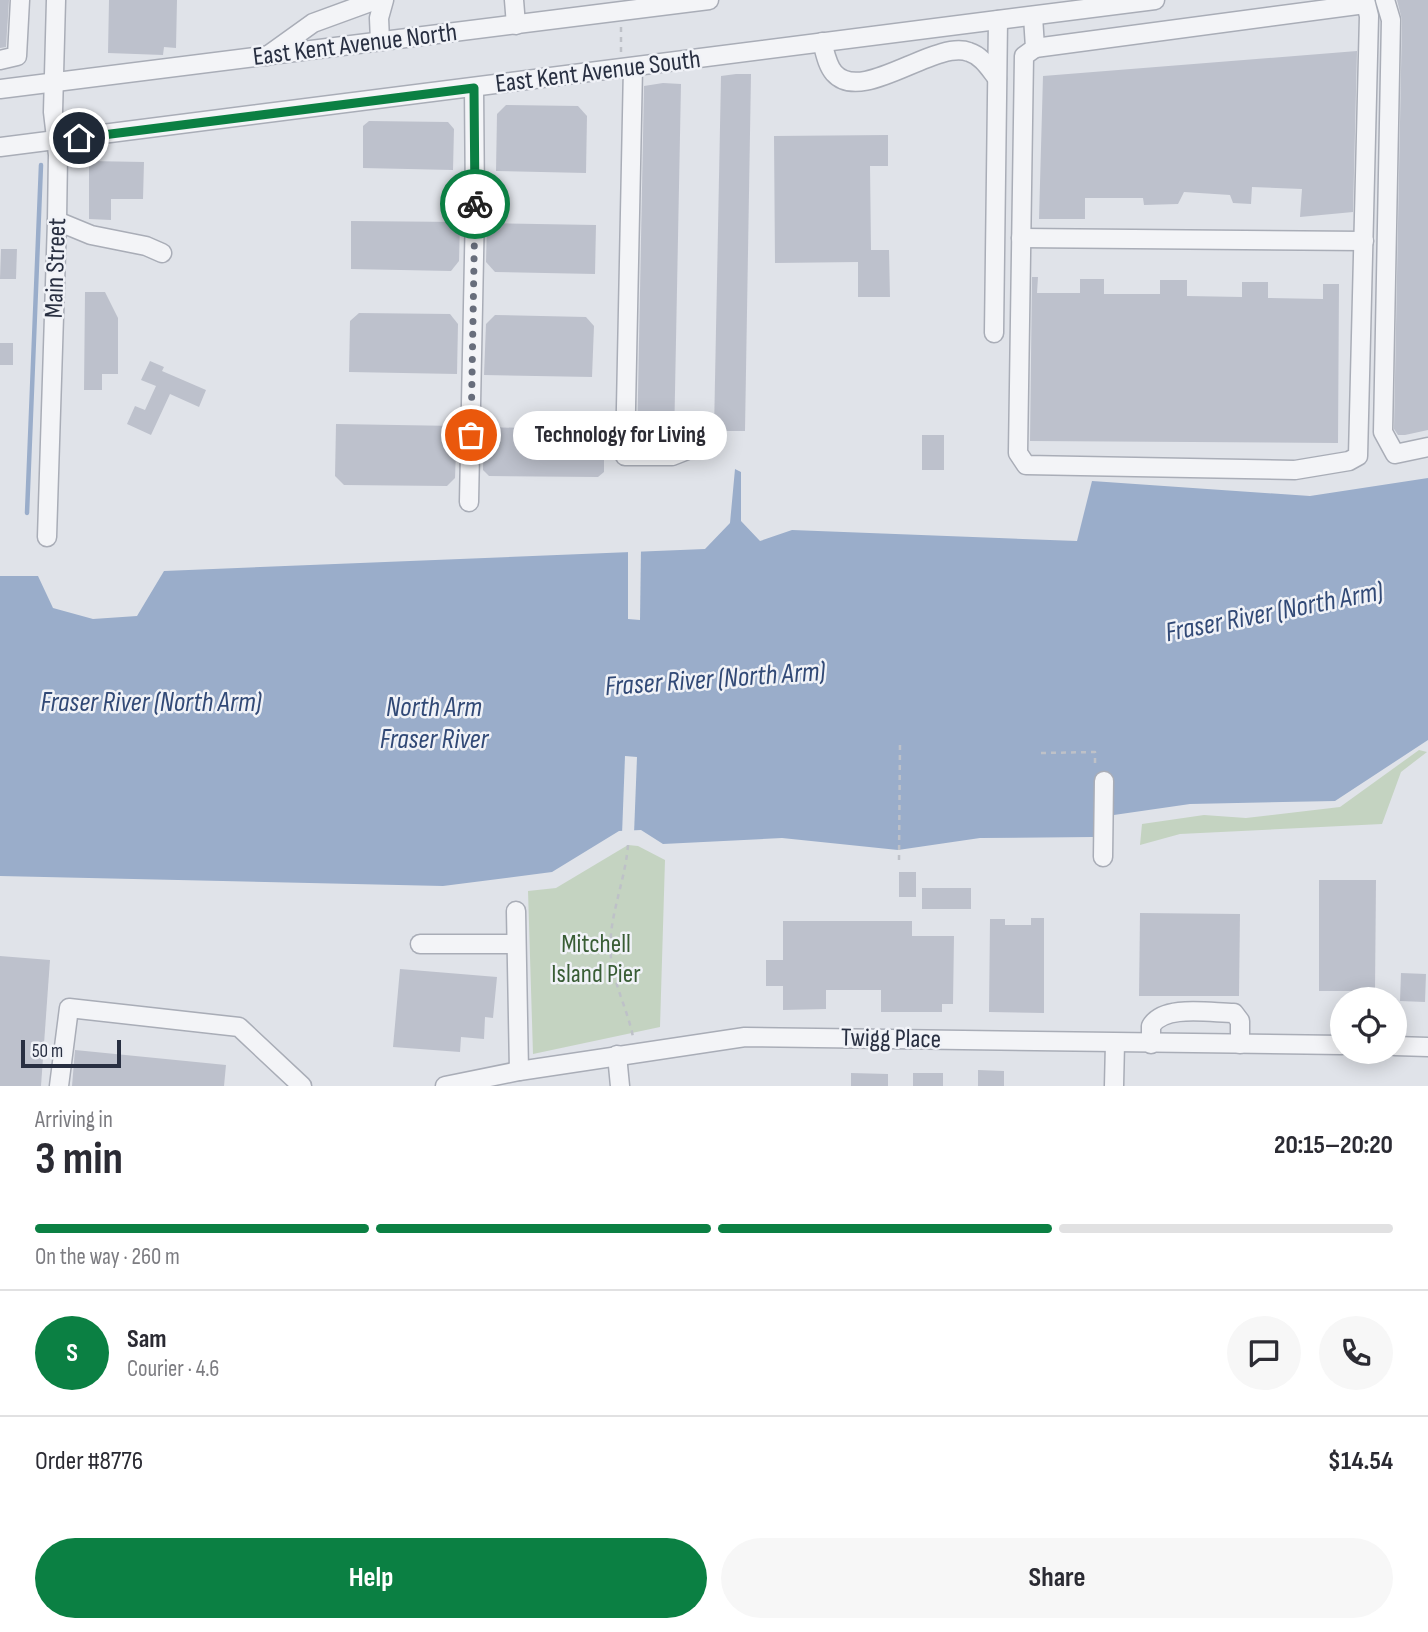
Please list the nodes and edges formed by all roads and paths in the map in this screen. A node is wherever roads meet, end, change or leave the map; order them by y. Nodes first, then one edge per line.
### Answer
1 (20, 0) edge
2 (56, 0) edge
3 (376, 0) edge
4 (384, 0) edge
5 (514, 0) edge
6 (709, 0) edge
7 (1155, 0) edge
8 (1385, 0) edge
9 (1365, 2) edge
10 (619, 7) edge
11 (578, 8) edge
12 (1033, 16) junction
13 (998, 20) junction
14 (516, 25) junction
15 (380, 41) junction
16 (822, 42) junction
17 (1035, 48) junction
18 (267, 56) junction
19 (0, 60) edge
20 (627, 68) junction
21 (997, 78) junction
22 (53, 83) junction
23 (474, 88) junction
24 (0, 89) edge
25 (54, 141) junction
26 (0, 147) edge
27 (57, 221) junction
28 (1021, 238) junction
29 (1364, 241) junction
30 (162, 253) dead end
31 (994, 333) dead end
32 (695, 447) dead end
33 (1428, 447) edge
34 (469, 502) dead end
35 (47, 537) dead end
36 (900, 743) dead end
37 (1041, 753) dead end
38 (1099, 780) joint
39 (628, 845) dead end
40 (1103, 857) dead end
41 (898, 860) dead end
42 (516, 911) dead end
43 (420, 944) dead end
44 (516, 944) junction
45 (633, 1041) dead end
46 (1115, 1043) junction
47 (1151, 1044) junction
48 (1240, 1044) junction
49 (1330, 1045) edge
50 (1407, 1046) edge
51 (1428, 1047) edge
52 (617, 1055) junction
53 (519, 1071) junction
54 (59, 1086) edge
55 (302, 1086) edge
56 (444, 1086) edge
57 (620, 1086) edge
58 (1114, 1086) edge

1 - 19 street
2 - 22 street, Main Street
3 - 18 street
4 - 15 street
5 - 14 street
6 - 10 street, East Kent Avenue North
7 - 12 street, East Kent Avenue South
8 - 33 street
9 - 17 street
9 - 29 street
10 - 11 street, East Kent Avenue North
10 - 20 path
11 - 14 street, East Kent Avenue North
12 - 13 street, East Kent Avenue South
12 - 17 street
13 - 16 street, East Kent Avenue South
13 - 21 street
14 - 15 street, East Kent Avenue North
15 - 18 street, East Kent Avenue North
16 - 20 street, East Kent Avenue South
16 - 21 street
17 - 28 street
18 - 22 street, East Kent Avenue North
20 - 23 street, East Kent Avenue South
20 - 32 street
21 - 31 street
22 - 24 street, East Kent Avenue North
22 - 25 street, Main Street
23 - 25 street, East Kent Avenue South
23 - 34 street
25 - 26 street, East Kent Avenue South
25 - 27 street, Main Street
27 - 30 street
27 - 35 street, Main Street
28 - 29 street
28 - 29 street
36 - 41 path
37 - 38 path
38 - 40 street
39 - 45 path
42 - 44 street
43 - 44 street
44 - 53 street
46 - 47 street, Twigg Place
46 - 52 street, Twigg Place
46 - 58 street
47 - 48 street, Twigg Place
47 - 48 street
48 - 49 street, Twigg Place
50 - 51 street
52 - 53 street, Twigg Place
52 - 57 street
53 - 56 street, Twigg Place
54 - 55 street

